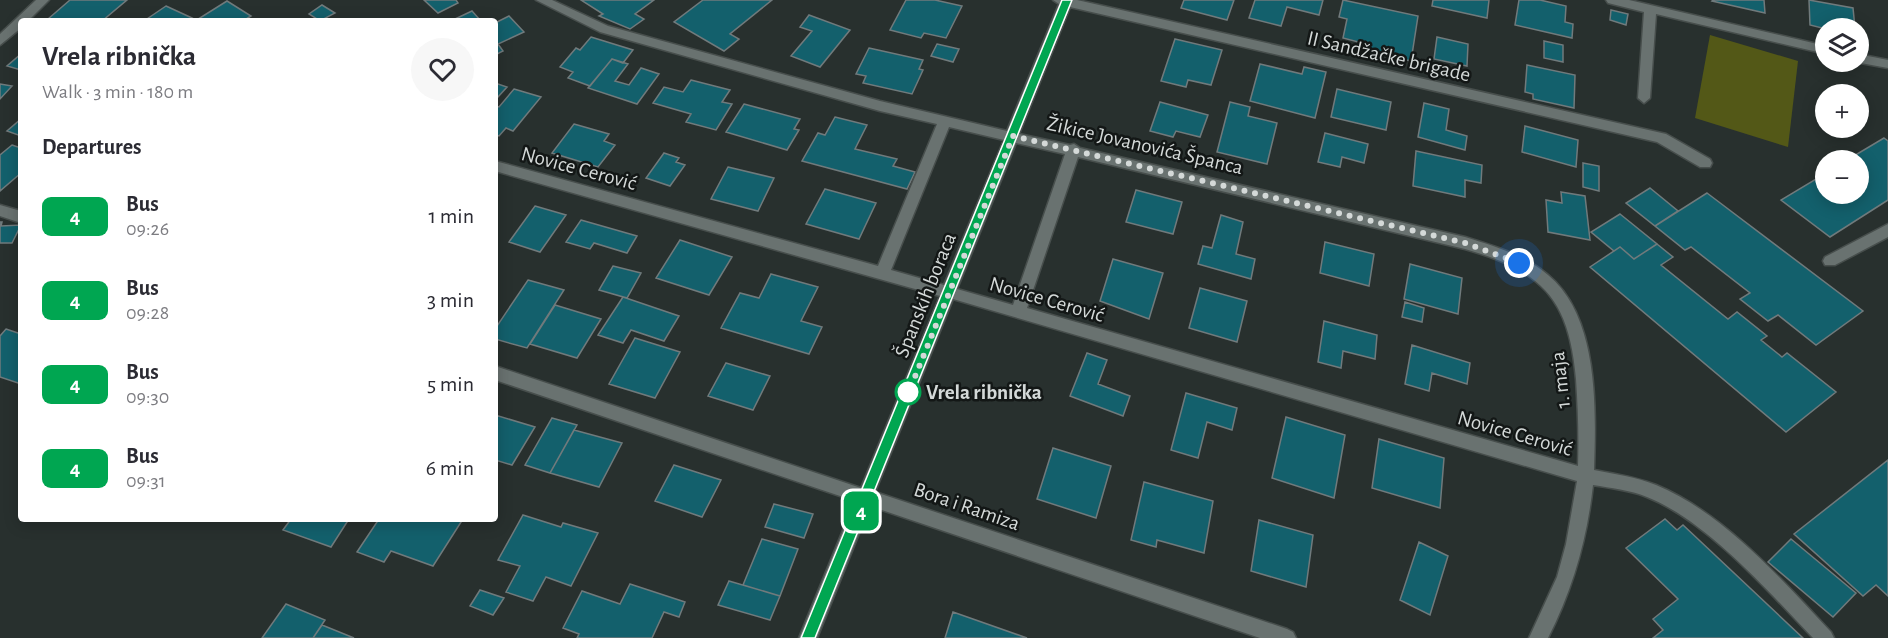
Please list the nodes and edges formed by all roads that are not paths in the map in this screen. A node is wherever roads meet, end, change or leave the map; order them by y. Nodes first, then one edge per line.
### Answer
1 (43, 0) edge
2 (542, 0) edge
3 (1064, 0) edge
4 (1611, 0) edge
5 (1650, 9) junction
6 (27, 18) edge
7 (1815, 47) edge
8 (1869, 60) edge
9 (1888, 64) edge
10 (1644, 98) dead end
11 (945, 121) junction
12 (1013, 136) junction
13 (1074, 149) junction
14 (1705, 163) dead end
15 (498, 167) edge
16 (0, 210) edge
17 (18, 216) edge
18 (1888, 230) edge
19 (1830, 261) dead end
20 (1530, 270) joint
21 (882, 273) junction
22 (948, 292) junction
23 (1017, 313) junction
24 (498, 374) edge
25 (1587, 476) junction
26 (868, 496) junction
27 (808, 638) edge
28 (1287, 638) edge
29 (1538, 638) edge
30 (1825, 638) edge

1 - 6 street
2 - 11 street, Žikice Jovanovića Španca
3 - 12 street, Španskih boraca
3 - 14 street, II Sandžačke brigade
4 - 5 street
5 - 7 street
5 - 10 street
8 - 9 street
11 - 12 street, Žikice Jovanovića Španca
11 - 21 street
12 - 13 street, Žikice Jovanovića Španca
12 - 22 street, Španskih boraca
13 - 20 street, Žikice Jovanovića Španca
13 - 23 street
15 - 21 street, Novice Cerović
16 - 17 street
18 - 19 street
20 - 25 street, 1. maja
21 - 22 street, Novice Cerović
22 - 23 street, Novice Cerović
22 - 26 street, Španskih boraca
23 - 25 street, Novice Cerović
24 - 26 street, Bora i Ramiza
25 - 29 street, 1. maja
25 - 30 street, Novice Cerović
26 - 27 street, Španskih boraca
26 - 28 street, Bora i Ramiza

